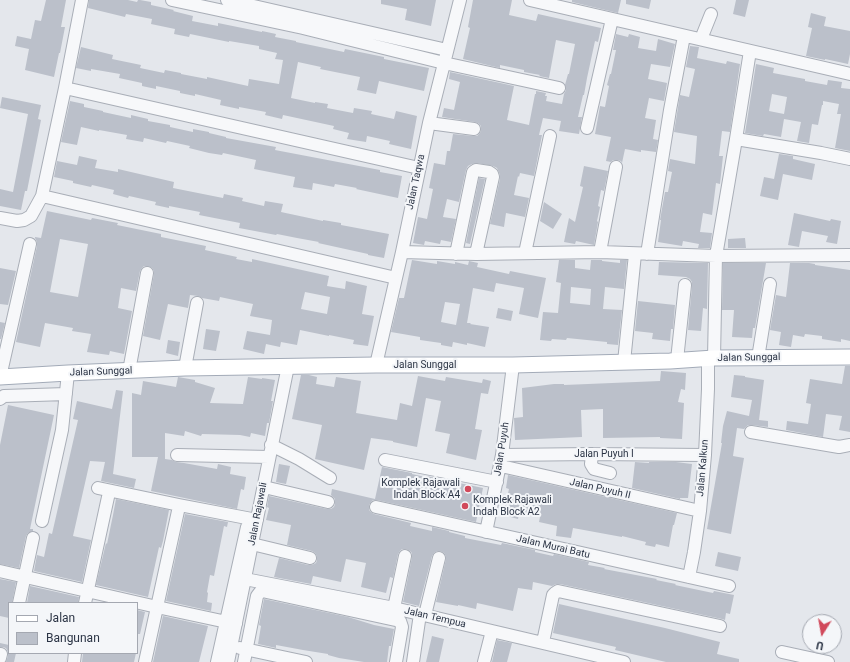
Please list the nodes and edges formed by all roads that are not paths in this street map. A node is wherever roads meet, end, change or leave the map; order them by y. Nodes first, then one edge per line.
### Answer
1 (82, 0) edge
2 (172, 0) edge
3 (460, 0) edge
4 (530, 0) edge
5 (229, 4) edge
6 (711, 14) dead end
7 (612, 19) junction
8 (304, 22) junction
9 (684, 36) junction
10 (701, 39) junction
11 (447, 50) junction
12 (750, 51) junction
13 (444, 63) junction
14 (850, 74) edge
15 (65, 88) junction
16 (559, 88) dead end
17 (429, 123) junction
18 (587, 128) dead end
19 (474, 129) dead end
20 (550, 136) dead end
21 (736, 139) junction
22 (850, 159) edge
23 (616, 167) dead end
24 (419, 168) junction
25 (42, 196) junction
26 (0, 218) edge
27 (30, 244) dead end
28 (402, 252) junction
29 (600, 252) junction
30 (525, 253) junction
31 (456, 254) junction
32 (476, 254) junction
33 (641, 254) junction
34 (850, 254) edge
35 (716, 256) junction
36 (147, 273) dead end
37 (396, 278) junction
38 (770, 284) dead end
39 (685, 285) dead end
40 (198, 303) dead end
41 (850, 357) edge
42 (711, 358) junction
43 (758, 358) junction
44 (676, 360) junction
45 (624, 362) junction
46 (376, 365) junction
47 (513, 365) junction
48 (288, 366) junction
49 (185, 368) junction
50 (129, 371) junction
51 (68, 373) junction
52 (0, 377) edge
53 (66, 394) junction
54 (0, 399) edge
55 (751, 432) dead end
56 (850, 445) edge
57 (270, 451) junction
58 (592, 454) junction
59 (177, 455) dead end
60 (705, 455) junction
61 (385, 460) dead end
62 (502, 461) junction
63 (610, 473) dead end
64 (330, 478) dead end
65 (497, 482) junction
66 (264, 487) junction
67 (98, 488) dead end
68 (108, 497) dead end
69 (328, 502) dead end
70 (376, 507) dead end
71 (178, 511) dead end
72 (700, 511) junction
73 (257, 520) junction
74 (42, 521) dead end
75 (247, 527) dead end
76 (486, 532) junction
77 (33, 538) dead end
78 (252, 544) junction
79 (405, 556) dead end
80 (310, 558) dead end
81 (439, 558) dead end
82 (0, 571) edge
83 (24, 577) junction
84 (689, 577) junction
85 (245, 579) junction
86 (729, 586) dead end
87 (87, 597) edge
88 (19, 602) edge
89 (122, 602) edge
90 (138, 604) edge
91 (157, 607) junction
92 (394, 608) junction
93 (423, 615) junction
94 (231, 623) junction
95 (720, 626) dead end
96 (492, 631) junction
97 (543, 642) junction
98 (231, 646) junction
99 (246, 650) junction
100 (782, 652) dead end
101 (145, 662) edge
102 (217, 662) edge
103 (228, 662) edge
104 (244, 662) edge
105 (306, 662) edge
106 (396, 662) edge
107 (413, 662) edge
108 (484, 662) edge
109 (621, 662) edge
110 (828, 662) edge

1 - 15 street
2 - 5 street
3 - 11 street, Jalan Taqwa
4 - 7 street
5 - 8 street
6 - 10 street
7 - 9 street
7 - 18 street
8 - 11 street
8 - 13 street
9 - 10 street
9 - 33 street
10 - 12 street
11 - 13 street, Jalan Taqwa
12 - 14 street
12 - 21 street, Jalan Kalkun
13 - 16 street
13 - 17 street, Jalan Taqwa
15 - 24 street
15 - 25 street
17 - 19 street
17 - 24 street, Jalan Taqwa
20 - 30 street
21 - 22 street
21 - 35 street, Jalan Kalkun
23 - 29 street
24 - 28 street, Jalan Taqwa
25 - 26 street
25 - 37 street
27 - 52 street
28 - 31 street
28 - 37 street, Jalan Taqwa
29 - 30 street
29 - 33 street
30 - 32 street
31 - 32 street
31 - 32 street
33 - 35 street
33 - 45 street
34 - 35 street
35 - 42 street, Jalan Kalkun
36 - 50 street
37 - 46 street, Jalan Taqwa
38 - 43 street
39 - 44 street
40 - 49 street
41 - 43 main road, Jalan Sunggal
42 - 43 main road, Jalan Sunggal
42 - 44 main road, Jalan Sunggal
42 - 60 street, Jalan Kalkun
44 - 45 main road, Jalan Sunggal
45 - 47 main road, Jalan Sunggal
46 - 47 main road, Jalan Sunggal
46 - 48 main road, Jalan Sunggal
47 - 62 street, Jalan Puyuh
48 - 49 main road, Jalan Sunggal
48 - 57 street, Jalan Rajawali
49 - 50 main road, Jalan Sunggal
50 - 51 main road, Jalan Sunggal
51 - 52 main road, Jalan Sunggal
51 - 53 street
53 - 54 street
53 - 74 street
55 - 56 street
57 - 59 street
57 - 64 street
57 - 66 street, Jalan Rajawali
58 - 60 street, Jalan Puyuh I
58 - 62 street, Jalan Puyuh I
58 - 63 street
60 - 72 street, Jalan Kalkun
61 - 65 street
62 - 65 street, Jalan Puyuh
62 - 72 street, Jalan Puyuh II
65 - 76 street, Jalan Puyuh
66 - 69 street
66 - 73 street, Jalan Rajawali
67 - 73 street
68 - 87 street
70 - 76 street, Jalan Murai Batu
71 - 91 street
72 - 84 street, Jalan Kalkun
73 - 78 street, Jalan Rajawali
75 - 94 street
76 - 84 street, Jalan Murai Batu
77 - 83 street
78 - 80 street
78 - 85 street, Jalan Rajawali
79 - 92 street
81 - 93 street
82 - 83 street
83 - 87 street
83 - 88 street
84 - 86 street, Jalan Murai Batu
85 - 92 street, Jalan Tempua
85 - 94 street, Jalan Rajawali
87 - 89 street
90 - 91 street
91 - 94 street
91 - 101 street
92 - 93 street, Jalan Tempua
93 - 96 street, Jalan Tempua
93 - 107 street
94 - 98 street, Jalan Rajawali
94 - 102 street
95 - 97 street
96 - 97 street, Jalan Tempua
96 - 108 street
97 - 109 street, Jalan Tempua
98 - 99 street
98 - 103 street, Jalan Rajawali
99 - 104 street
99 - 105 street
99 - 106 street
100 - 110 street

